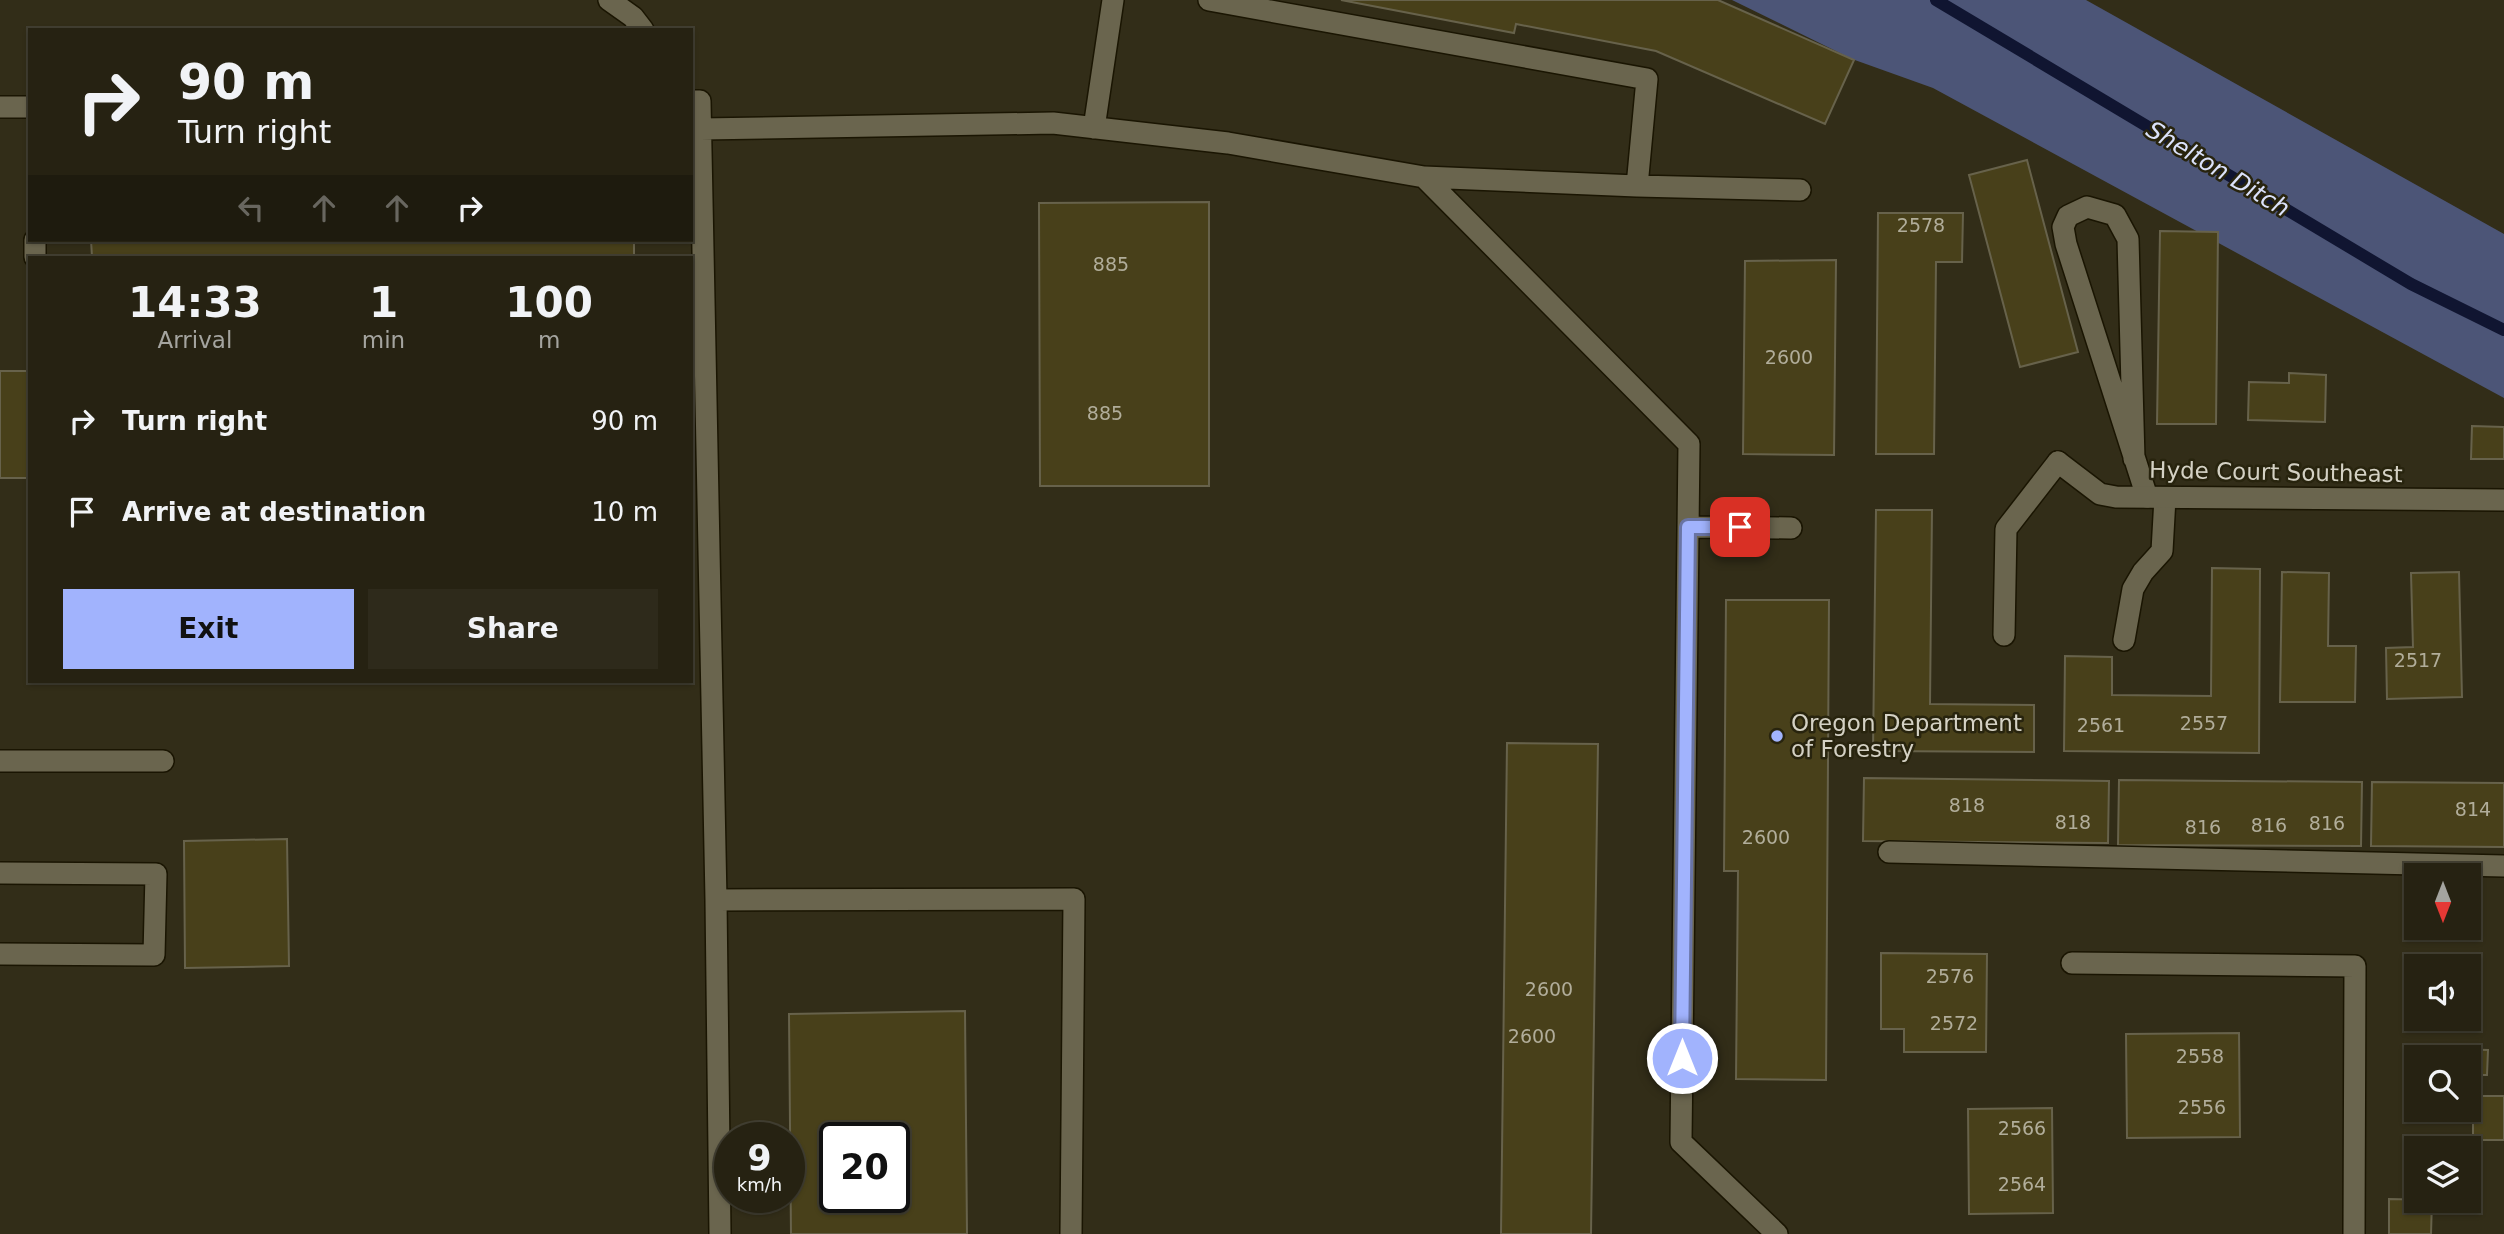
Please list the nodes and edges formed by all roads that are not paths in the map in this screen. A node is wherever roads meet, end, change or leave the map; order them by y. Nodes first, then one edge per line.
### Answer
1 (609, 0) edge
2 (1113, 0) edge
3 (1209, 0) edge
4 (641, 28) edge
5 (694, 97) edge
6 (0, 107) edge
7 (28, 107) edge
8 (1094, 128) junction
9 (701, 129) junction
10 (1424, 177) junction
11 (1637, 186) junction
12 (1800, 190) dead end
13 (2134, 459) junction
14 (2156, 497) junction
15 (2504, 500) edge
16 (1688, 527) junction
17 (1791, 528) dead end
18 (2004, 635) dead end
19 (2124, 640) dead end
20 (0, 761) edge
21 (163, 761) dead end
22 (1889, 852) dead end
23 (2504, 866) edge
24 (0, 873) edge
25 (716, 900) junction
26 (0, 954) edge
27 (2072, 963) dead end
28 (720, 1234) edge
29 (1071, 1234) edge
30 (1777, 1234) edge
31 (2354, 1234) edge

1 - 4 street
2 - 8 street
3 - 11 street
5 - 9 street
6 - 7 street
8 - 9 street
8 - 10 street
9 - 25 street
10 - 11 street
10 - 16 street
11 - 12 street
13 - 13 street
13 - 14 street
14 - 15 street, Hyde Court Southeast
14 - 18 street, Hyde Court Southeast
14 - 19 street
16 - 17 street
16 - 30 street
20 - 21 street
22 - 23 street
24 - 26 street
25 - 28 street
25 - 29 street
27 - 31 street

